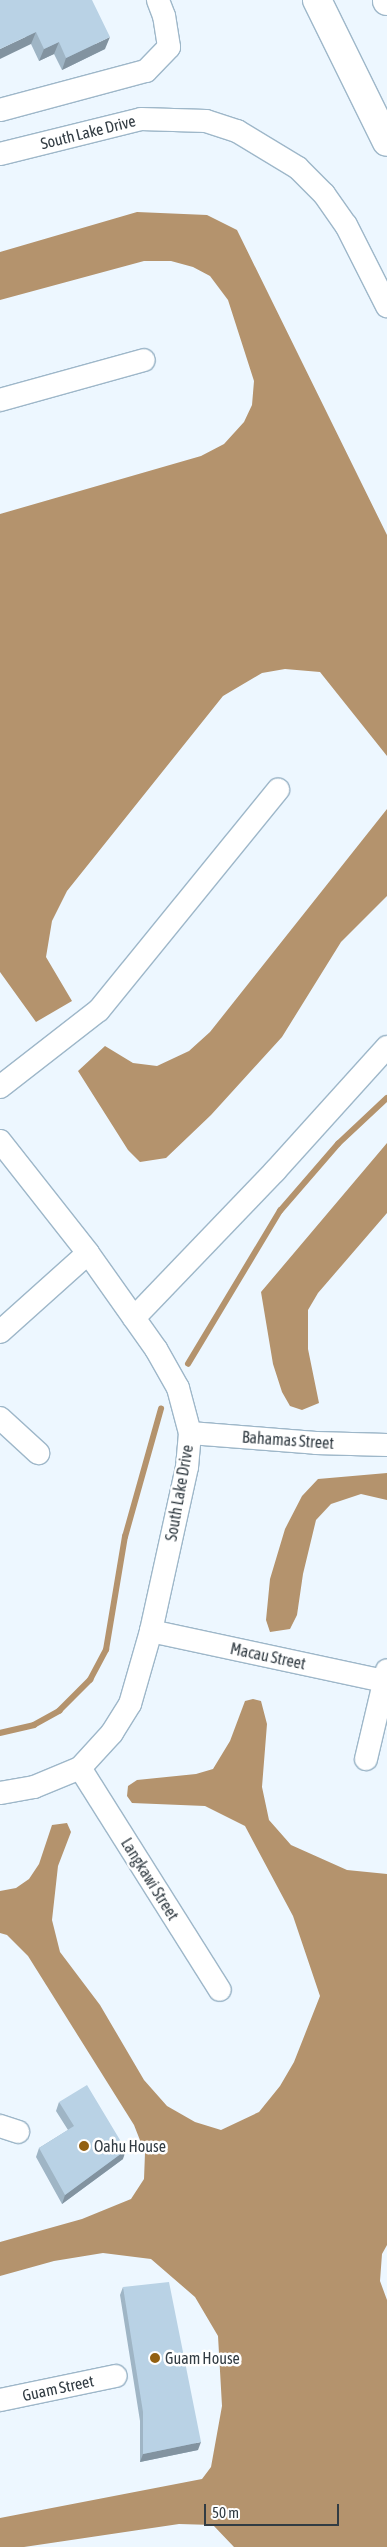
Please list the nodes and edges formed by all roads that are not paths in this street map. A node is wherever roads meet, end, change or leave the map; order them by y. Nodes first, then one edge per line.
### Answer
1 (158, 0) edge
2 (317, 0) edge
3 (0, 110) edge
4 (387, 142) edge
5 (0, 154) edge
6 (387, 306) edge
7 (144, 360) dead end
8 (0, 400) edge
9 (278, 790) dead end
10 (387, 1047) edge
11 (0, 1087) edge
12 (0, 1140) edge
13 (88, 1253) junction
14 (134, 1318) junction
15 (0, 1332) edge
16 (0, 1418) edge
17 (190, 1432) junction
18 (387, 1445) edge
19 (38, 1453) dead end
20 (151, 1631) junction
21 (386, 1675) edge
22 (366, 1759) dead end
23 (80, 1768) junction
24 (0, 1793) edge
25 (220, 1990) dead end
26 (116, 2376) dead end
27 (0, 2400) edge

1 - 3 street
2 - 4 highway
5 - 6 street, South Lake Drive
7 - 8 street
9 - 11 street
10 - 14 street
12 - 13 street, South Lake Drive
13 - 14 street, South Lake Drive
13 - 15 street
14 - 17 street, South Lake Drive
16 - 19 street
17 - 18 street, Bahamas Street
17 - 20 street, South Lake Drive
20 - 21 street, Macau Street
20 - 23 street, South Lake Drive
21 - 22 street
23 - 24 street, South Lake Drive
23 - 25 street, Langkawi Street
26 - 27 street, Guam Street

